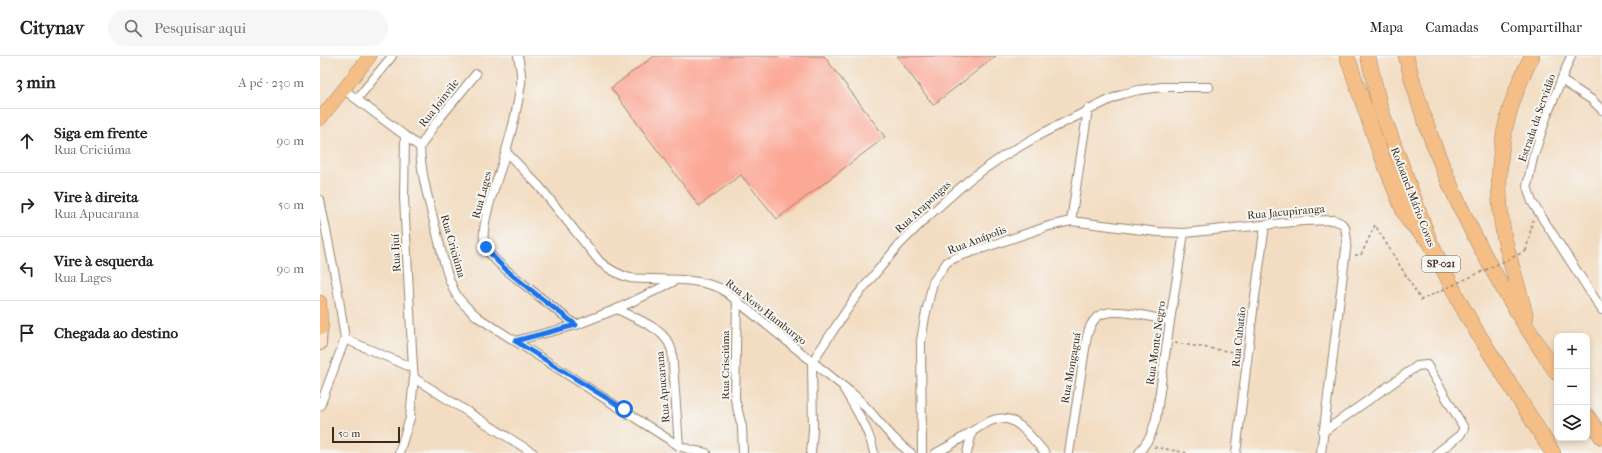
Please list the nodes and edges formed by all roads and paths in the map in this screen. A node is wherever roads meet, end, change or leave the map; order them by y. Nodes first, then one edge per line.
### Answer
1 (370, 56) edge
2 (392, 56) edge
3 (518, 56) edge
4 (1368, 56) edge
5 (1406, 56) edge
6 (1532, 56) edge
7 (1571, 56) edge
8 (1347, 60) edge
9 (476, 74) dead end
10 (1561, 80) junction
11 (1209, 86) dead end
12 (343, 89) junction
13 (357, 99) junction
14 (1088, 109) junction
15 (1602, 110) edge
16 (320, 119) edge
17 (405, 136) junction
18 (420, 147) junction
19 (506, 152) junction
20 (320, 200) edge
21 (1536, 208) junction
22 (1071, 221) junction
23 (1265, 225) junction
24 (1184, 233) junction
25 (1430, 242) junction
26 (1361, 255) dead end
27 (675, 281) junction
28 (737, 300) junction
29 (320, 302) edge
30 (617, 309) junction
31 (1602, 310) edge
32 (1170, 321) junction
33 (321, 325) edge
34 (576, 325) junction
35 (1528, 331) junction
36 (345, 339) junction
37 (515, 341) junction
38 (1167, 342) junction
39 (320, 344) edge
40 (1248, 354) junction
41 (812, 362) junction
42 (413, 368) junction
43 (1554, 369) edge
44 (414, 378) junction
45 (842, 386) junction
46 (320, 406) edge
47 (1590, 420) edge
48 (972, 432) junction
49 (1323, 432) junction
50 (1602, 437) edge
51 (679, 446) junction
52 (1141, 449) edge
53 (399, 453) edge
54 (533, 453) edge
55 (706, 453) edge
56 (742, 453) edge
57 (811, 453) edge
58 (874, 453) edge
59 (911, 453) edge
60 (922, 453) edge
61 (936, 453) edge
62 (967, 453) edge
63 (1045, 453) edge
64 (1069, 453) edge
65 (1188, 453) edge
66 (1236, 453) edge
67 (1321, 453) edge
68 (1437, 453) edge
69 (1553, 453) edge

1 - 12 main road
2 - 13 street
3 - 19 street, Rua Lages
4 - 25 highway, Rodoanel Mário Covas / SP-021
5 - 35 highway
6 - 35 highway
7 - 10 street, Estrada da Servidão
8 - 25 highway
9 - 18 street, Rua Joinvile
10 - 15 street
10 - 21 street, Estrada da Servidão
11 - 14 street, Rua Arapongas
12 - 13 street
12 - 16 main road
13 - 17 street
14 - 22 street
14 - 41 street, Rua Arapongas
17 - 18 street
17 - 42 street, Rua Ijuí
18 - 37 street, Rua Criciúma
19 - 27 street, Rua Novo Hamburgo
19 - 34 street, Rua Lages
20 - 36 street
21 - 26 path, bridge
21 - 31 street, Estrada da Servidão
22 - 24 street, Rua Jacupiranga
22 - 60 street, Rua Anápolis
23 - 24 street, Rua Jacupiranga
23 - 40 street, Rua Cubatão
23 - 49 street, Rua Jacupiranga
24 - 32 street, Rua Monte Negro
25 - 69 highway, Rodoanel Mário Covas / SP-021
27 - 28 street, Rua Novo Hamburgo
27 - 30 street
28 - 41 street, Rua Novo Hamburgo
28 - 56 street, Rua Crisciúma
29 - 33 main road
30 - 34 street
30 - 51 street, Rua Apucarana
32 - 38 street, Rua Monte Negro
32 - 64 street, Rua Mongaguá
33 - 39 street
34 - 37 street
35 - 43 highway
36 - 42 street
36 - 46 street
37 - 51 street, Rua Criciúma
38 - 40 path
38 - 52 street, Rua Monte Negro
40 - 66 street, Rua Cubatão
41 - 45 street, Rua Novo Hamburgo
41 - 57 street
42 - 44 street, Rua Ijuí
44 - 53 street, Rua Ijuí
44 - 54 street
45 - 58 street
45 - 59 street, Rua Novo Hamburgo
47 - 50 highway
48 - 61 street
48 - 62 street
48 - 63 street
49 - 67 street, Rua Jacupiranga
49 - 68 street
51 - 55 street, Rua Criciúma
52 - 65 path

